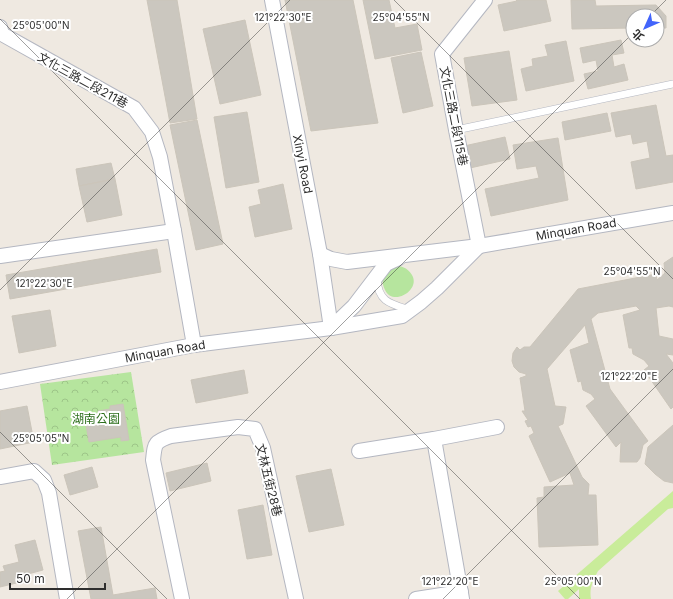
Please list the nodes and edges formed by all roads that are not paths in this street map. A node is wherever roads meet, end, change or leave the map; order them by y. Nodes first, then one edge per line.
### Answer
1 (272, 0) edge
2 (485, 0) edge
3 (1, 32) edge
4 (673, 84) edge
5 (456, 130) junction
6 (673, 213) edge
7 (174, 231) junction
8 (479, 246) junction
9 (320, 254) junction
10 (409, 254) junction
11 (0, 256) edge
12 (377, 276) junction
13 (410, 310) junction
14 (331, 328) junction
15 (194, 345) junction
16 (0, 382) edge
17 (497, 427) dead end
18 (434, 440) junction
19 (359, 451) dead end
20 (0, 477) edge
21 (462, 595) edge
22 (67, 599) edge
23 (182, 599) edge
24 (296, 599) edge
25 (416, 599) edge

1 - 9 street, Xinyi Road
2 - 5 street, 文化三路二段115巷
3 - 7 street, 文化三路二段211巷
4 - 5 lane
5 - 8 street, 文化三路二段115巷
6 - 8 street, Minquan Road
7 - 11 street
7 - 15 street, 文化三路二段211巷
8 - 10 street, Minquan Road
8 - 13 street, Minquan Road
9 - 10 street, Minquan Road
9 - 14 street, Xinyi Road
10 - 12 street, Minquan Road
12 - 13 lane
12 - 14 street, Minquan Road
13 - 14 street, Minquan Road
14 - 15 street, Minquan Road
15 - 16 street, Minquan Road
17 - 18 street
18 - 19 street
18 - 21 street
20 - 22 street
21 - 25 street
23 - 24 street, 文林五街28巷

